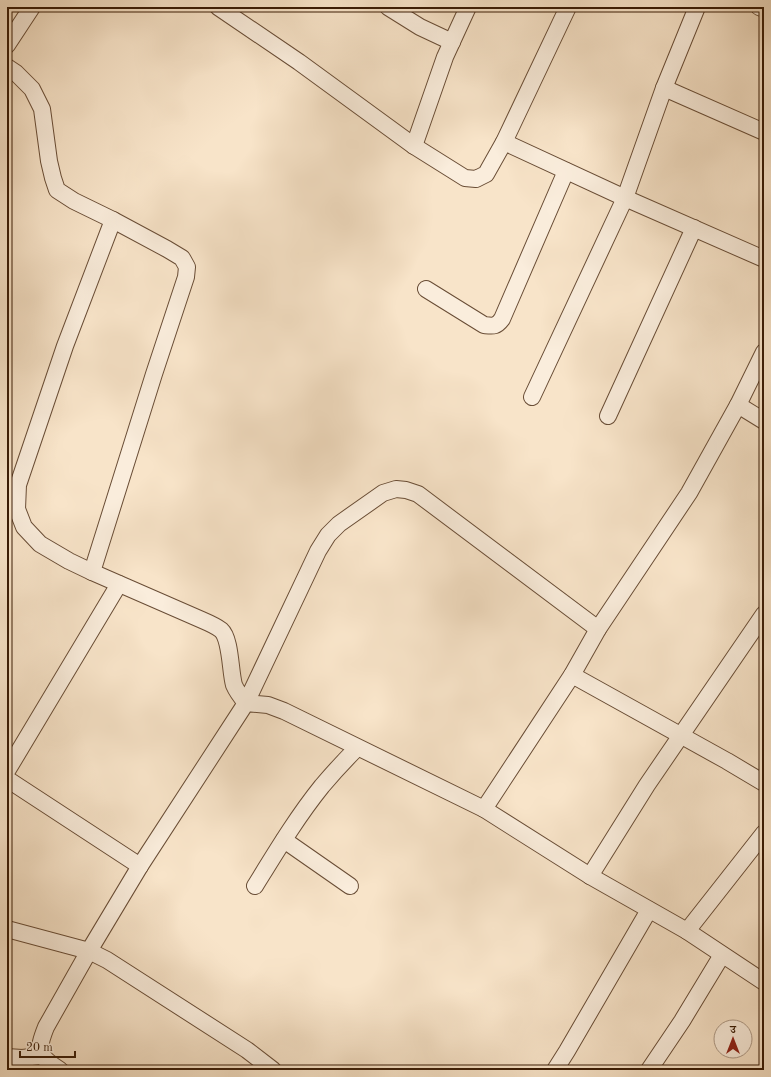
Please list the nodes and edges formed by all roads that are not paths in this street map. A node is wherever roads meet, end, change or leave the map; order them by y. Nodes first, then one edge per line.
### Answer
1 (32, 7) edge
2 (218, 7) edge
3 (388, 7) edge
4 (468, 7) edge
5 (568, 7) edge
6 (697, 7) edge
7 (759, 7) edge
8 (764, 9) edge
9 (452, 42) junction
10 (7, 45) edge
11 (7, 67) edge
12 (664, 88) junction
13 (764, 132) edge
14 (504, 142) junction
15 (414, 146) junction
16 (566, 171) junction
17 (625, 198) junction
18 (113, 220) junction
19 (694, 228) junction
20 (764, 259) edge
21 (426, 289) dead end
22 (764, 352) edge
23 (532, 397) dead end
24 (738, 405) junction
25 (608, 416) dead end
26 (764, 421) edge
27 (92, 572) junction
28 (119, 584) junction
29 (764, 614) edge
30 (598, 629) junction
31 (572, 675) junction
32 (246, 702) junction
33 (681, 735) junction
34 (357, 748) junction
35 (7, 771) edge
36 (7, 779) edge
37 (764, 783) edge
38 (484, 809) junction
39 (764, 833) edge
40 (284, 840) junction
41 (140, 866) junction
42 (590, 876) junction
43 (255, 886) dead end
44 (350, 886) dead end
45 (649, 910) junction
46 (7, 929) edge
47 (687, 931) junction
48 (89, 951) junction
49 (722, 955) junction
50 (764, 982) edge
51 (41, 1056) junction
52 (15, 1061) edge
53 (271, 1069) edge
54 (60, 1070) edge
55 (555, 1070) edge
56 (649, 1070) edge

1 - 10 street
2 - 15 street
3 - 9 street
4 - 9 street
5 - 14 street
6 - 12 street
7 - 8 street
9 - 15 street
11 - 18 street
12 - 13 street
12 - 17 street
14 - 15 street
14 - 16 street
16 - 17 street
16 - 21 street
17 - 19 street
17 - 23 street
18 - 27 street
18 - 27 street
19 - 20 street
19 - 25 street
22 - 24 street
24 - 26 street
24 - 30 street
27 - 28 street
28 - 32 street
28 - 35 street
29 - 33 street
30 - 31 street
30 - 32 street
31 - 33 street
31 - 38 street
32 - 34 street
32 - 41 street
33 - 37 street
33 - 42 street
34 - 38 street
34 - 40 street
36 - 41 street
38 - 42 street
39 - 47 street
40 - 43 street
40 - 44 street
41 - 48 street
42 - 45 street
45 - 47 street
45 - 55 street
46 - 48 street
47 - 49 street
48 - 51 street
48 - 53 street
49 - 50 street
49 - 56 street
51 - 52 street
51 - 54 street

